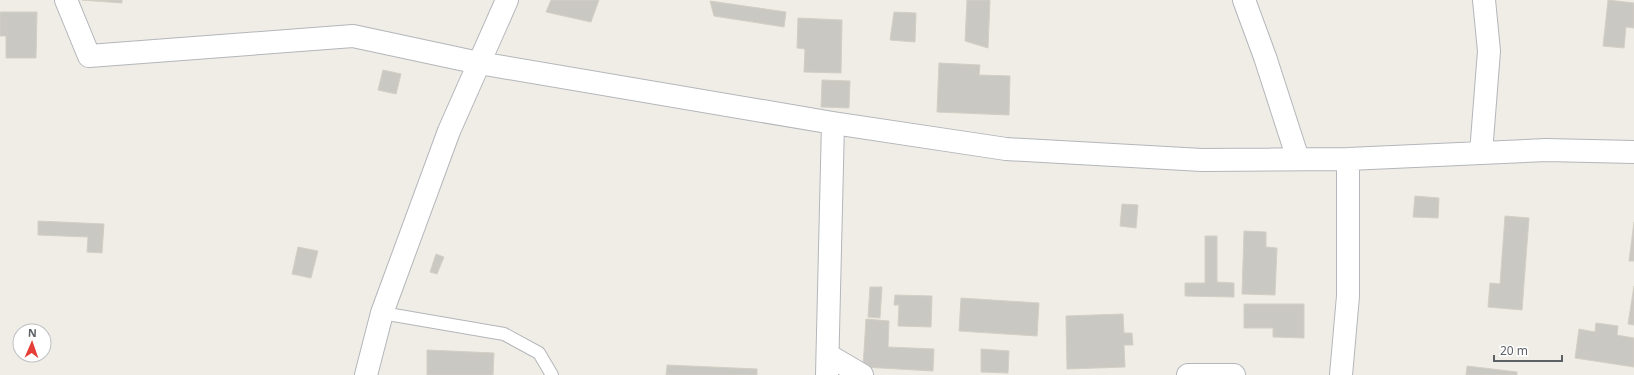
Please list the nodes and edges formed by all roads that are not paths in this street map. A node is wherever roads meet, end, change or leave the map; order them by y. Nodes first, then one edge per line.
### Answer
1 (66, 0) edge
2 (507, 0) edge
3 (1244, 0) edge
4 (1484, 0) edge
5 (479, 63) junction
6 (833, 123) junction
7 (1634, 152) edge
8 (1482, 153) junction
9 (1298, 159) junction
10 (1348, 159) junction
11 (382, 313) junction
12 (827, 365) edge
13 (366, 375) edge
14 (552, 375) edge
15 (862, 375) edge
16 (1188, 375) edge
17 (1234, 375) edge
18 (1341, 375) edge

1 - 5 street
2 - 5 street
3 - 9 street
4 - 8 street
5 - 6 street
5 - 11 street
6 - 9 street
6 - 12 street
7 - 8 street
8 - 10 street
9 - 10 street
10 - 18 street
11 - 13 street
11 - 14 lane
12 - 15 street
16 - 17 street

